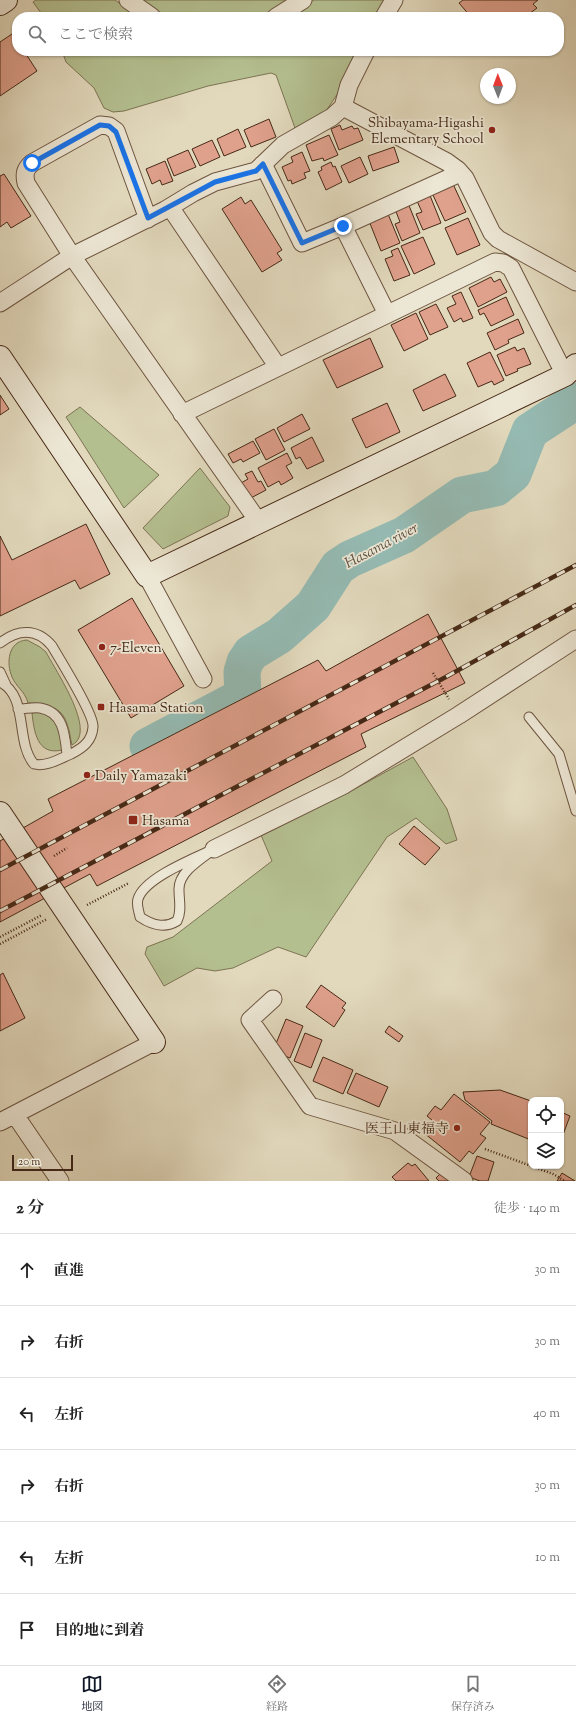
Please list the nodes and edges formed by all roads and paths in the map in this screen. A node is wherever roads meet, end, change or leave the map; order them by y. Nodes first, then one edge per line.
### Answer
1 (6, 0) edge
2 (128, 0) edge
3 (303, 0) edge
4 (394, 0) edge
5 (0, 4) edge
6 (145, 12) edge
7 (284, 12) edge
8 (387, 12) edge
9 (364, 56) edge
10 (343, 107) junction
11 (263, 164) junction
12 (460, 172) junction
13 (170, 207) junction
14 (148, 218) junction
15 (343, 226) junction
16 (72, 256) junction
17 (576, 282) edge
18 (0, 303) edge
19 (387, 314) junction
20 (0, 357) edge
21 (278, 367) junction
22 (571, 370) edge
23 (182, 414) junction
24 (258, 522) junction
25 (147, 576) junction
26 (1, 643) edge
27 (575, 643) edge
28 (0, 672) edge
29 (433, 673) dead end
30 (203, 679) dead end
31 (3, 684) edge
32 (18, 709) junction
33 (458, 715) junction
34 (529, 717) dead end
35 (67, 755) junction
36 (576, 811) edge
37 (0, 813) edge
38 (67, 848) dead end
39 (50, 849) dead end
40 (214, 849) junction
41 (54, 856) junction
42 (58, 862) dead end
43 (134, 880) dead end
44 (71, 906) junction
45 (0, 937) edge
46 (0, 944) edge
47 (273, 999) dead end
48 (154, 1042) joint
49 (8, 1119) edge
50 (485, 1149) dead end
51 (60, 1181) edge
52 (464, 1181) edge
53 (565, 1181) edge

1 - 5 street
2 - 6 street
3 - 7 street
4 - 8 street
9 - 10 street
10 - 11 street
10 - 12 street
11 - 13 street
11 - 15 street
12 - 15 street
12 - 17 street
13 - 14 street
13 - 21 street
14 - 16 street
14 - 16 street
15 - 19 street
16 - 18 street
16 - 23 street
19 - 21 street
19 - 22 street
20 - 25 street
21 - 23 street
22 - 24 street
23 - 24 street
24 - 25 street
25 - 30 street
26 - 35 lane
27 - 33 street
28 - 31 lane
29 - 33 path
31 - 32 lane
32 - 35 lane
32 - 35 lane
33 - 40 street
34 - 36 lane
37 - 44 street
38 - 41 path
39 - 41 path
40 - 40 lane
41 - 42 path
43 - 44 path
44 - 45 path
44 - 46 path
44 - 48 street
47 - 52 street
48 - 49 street
49 - 51 street
50 - 53 path

